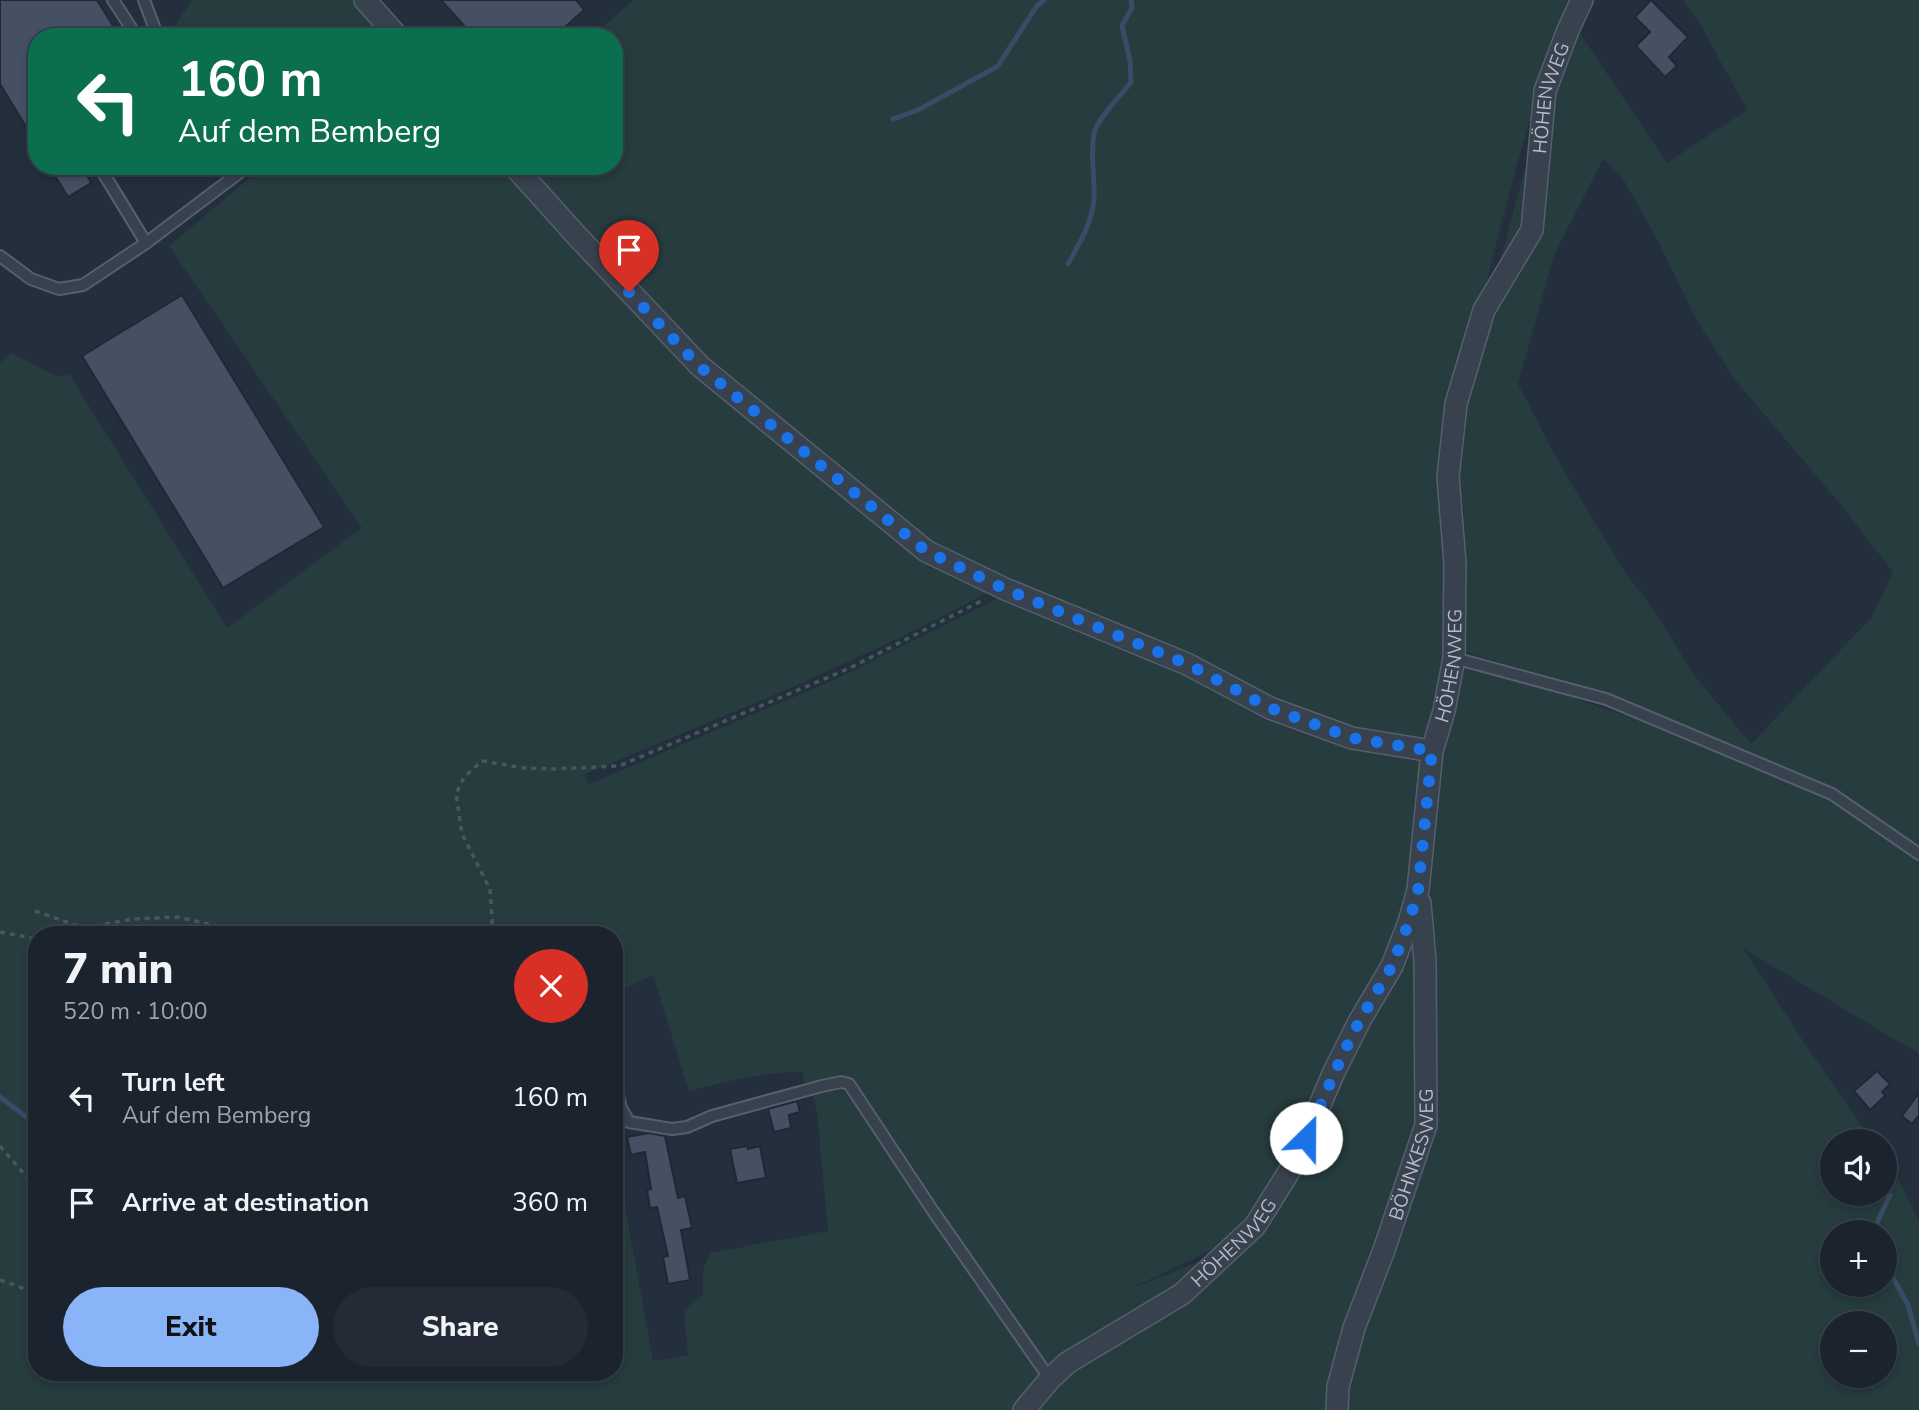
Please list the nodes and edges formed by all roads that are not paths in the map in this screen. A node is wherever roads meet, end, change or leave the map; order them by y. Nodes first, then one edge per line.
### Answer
1 (113, 0) edge
2 (144, 0) edge
3 (365, 0) edge
4 (1582, 0) edge
5 (131, 28) edge
6 (151, 28) edge
7 (390, 28) edge
8 (104, 175) edge
9 (236, 175) edge
10 (522, 175) edge
11 (146, 243) junction
12 (0, 256) edge
13 (1454, 658) junction
14 (1432, 751) junction
15 (1919, 854) edge
16 (1418, 891) junction
17 (623, 1112) edge
18 (1050, 1379) junction
19 (1024, 1410) edge
20 (1337, 1410) edge

1 - 5 lane
2 - 6 lane
3 - 7 street
4 - 13 street, HÖHENWEG
8 - 11 lane
9 - 11 lane
10 - 14 street
11 - 12 lane
13 - 14 street, HÖHENWEG
13 - 15 lane
14 - 16 street, HÖHENWEG
16 - 18 street, HÖHENWEG
16 - 20 street, BÖHNKESWEG
17 - 18 lane
18 - 19 street, HÖHENWEG

